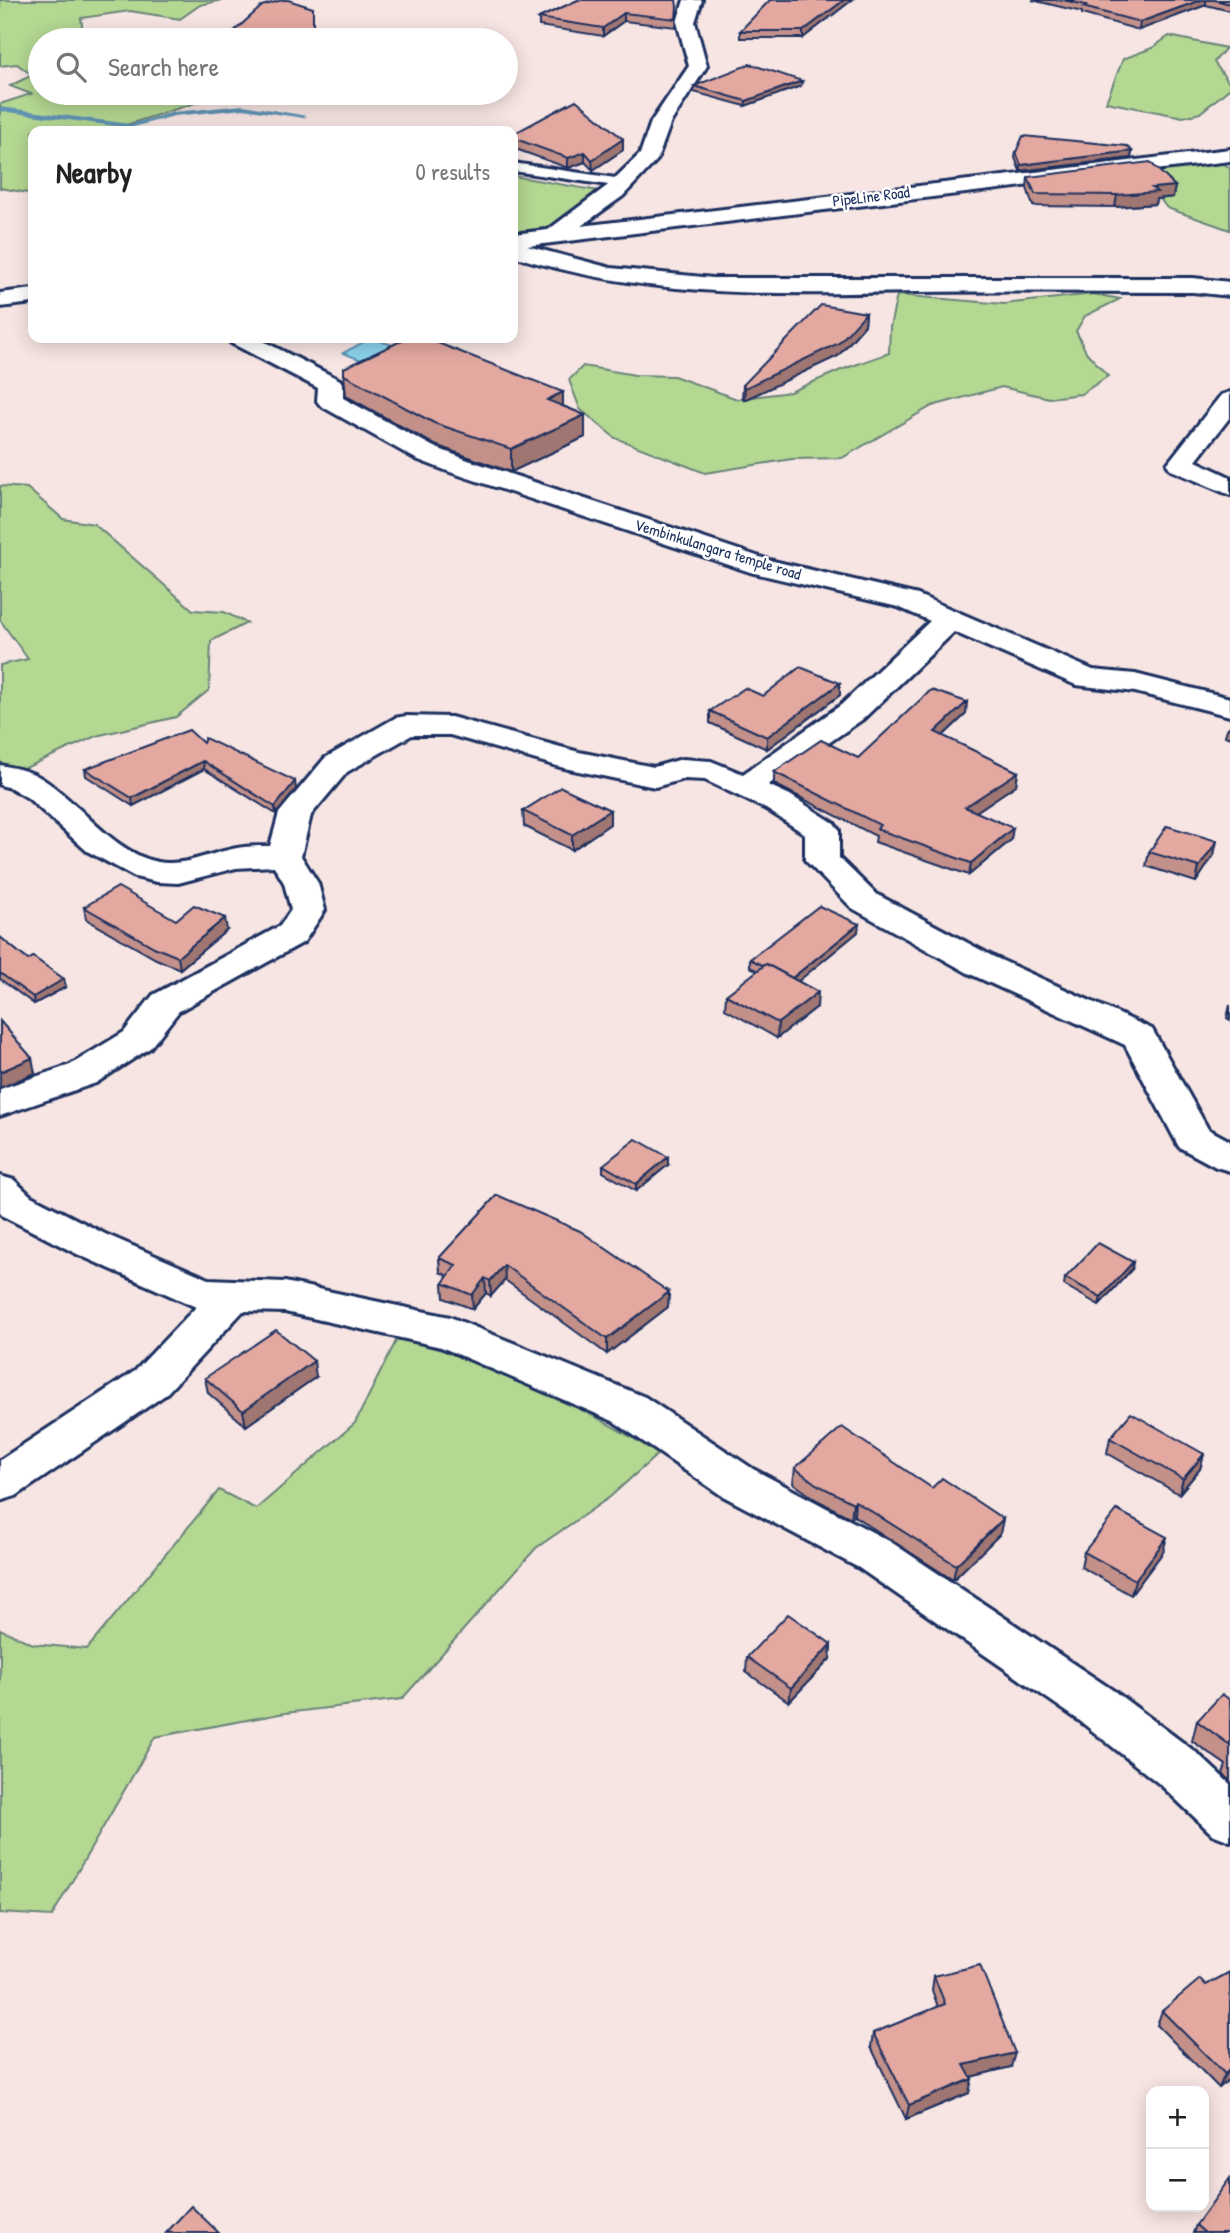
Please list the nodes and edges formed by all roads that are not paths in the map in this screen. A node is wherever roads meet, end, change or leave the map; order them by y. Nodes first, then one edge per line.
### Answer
1 (693, 0) edge
2 (1230, 155) edge
3 (518, 168) edge
4 (622, 183) junction
5 (553, 236) junction
6 (518, 240) edge
7 (518, 251) edge
8 (1230, 289) edge
9 (28, 297) edge
10 (0, 300) edge
11 (249, 343) edge
12 (1230, 400) edge
13 (1230, 487) edge
14 (950, 619) junction
15 (1230, 706) edge
16 (0, 775) edge
17 (745, 787) junction
18 (284, 856) junction
19 (0, 1103) edge
20 (1230, 1158) edge
21 (0, 1190) edge
22 (233, 1295) junction
23 (0, 1483) edge
24 (1230, 1818) edge

1 - 4 street
2 - 5 street, PipeLine Road
3 - 4 lane
4 - 5 street
5 - 6 street, PipeLine Road
7 - 8 street
9 - 10 street
11 - 14 street, Vembinkulangara temple road
12 - 13 street
14 - 15 street, Vembinkulangara temple road
14 - 17 street
16 - 18 street
17 - 18 street
17 - 20 street
18 - 19 street
21 - 22 street
22 - 23 street
22 - 24 street

